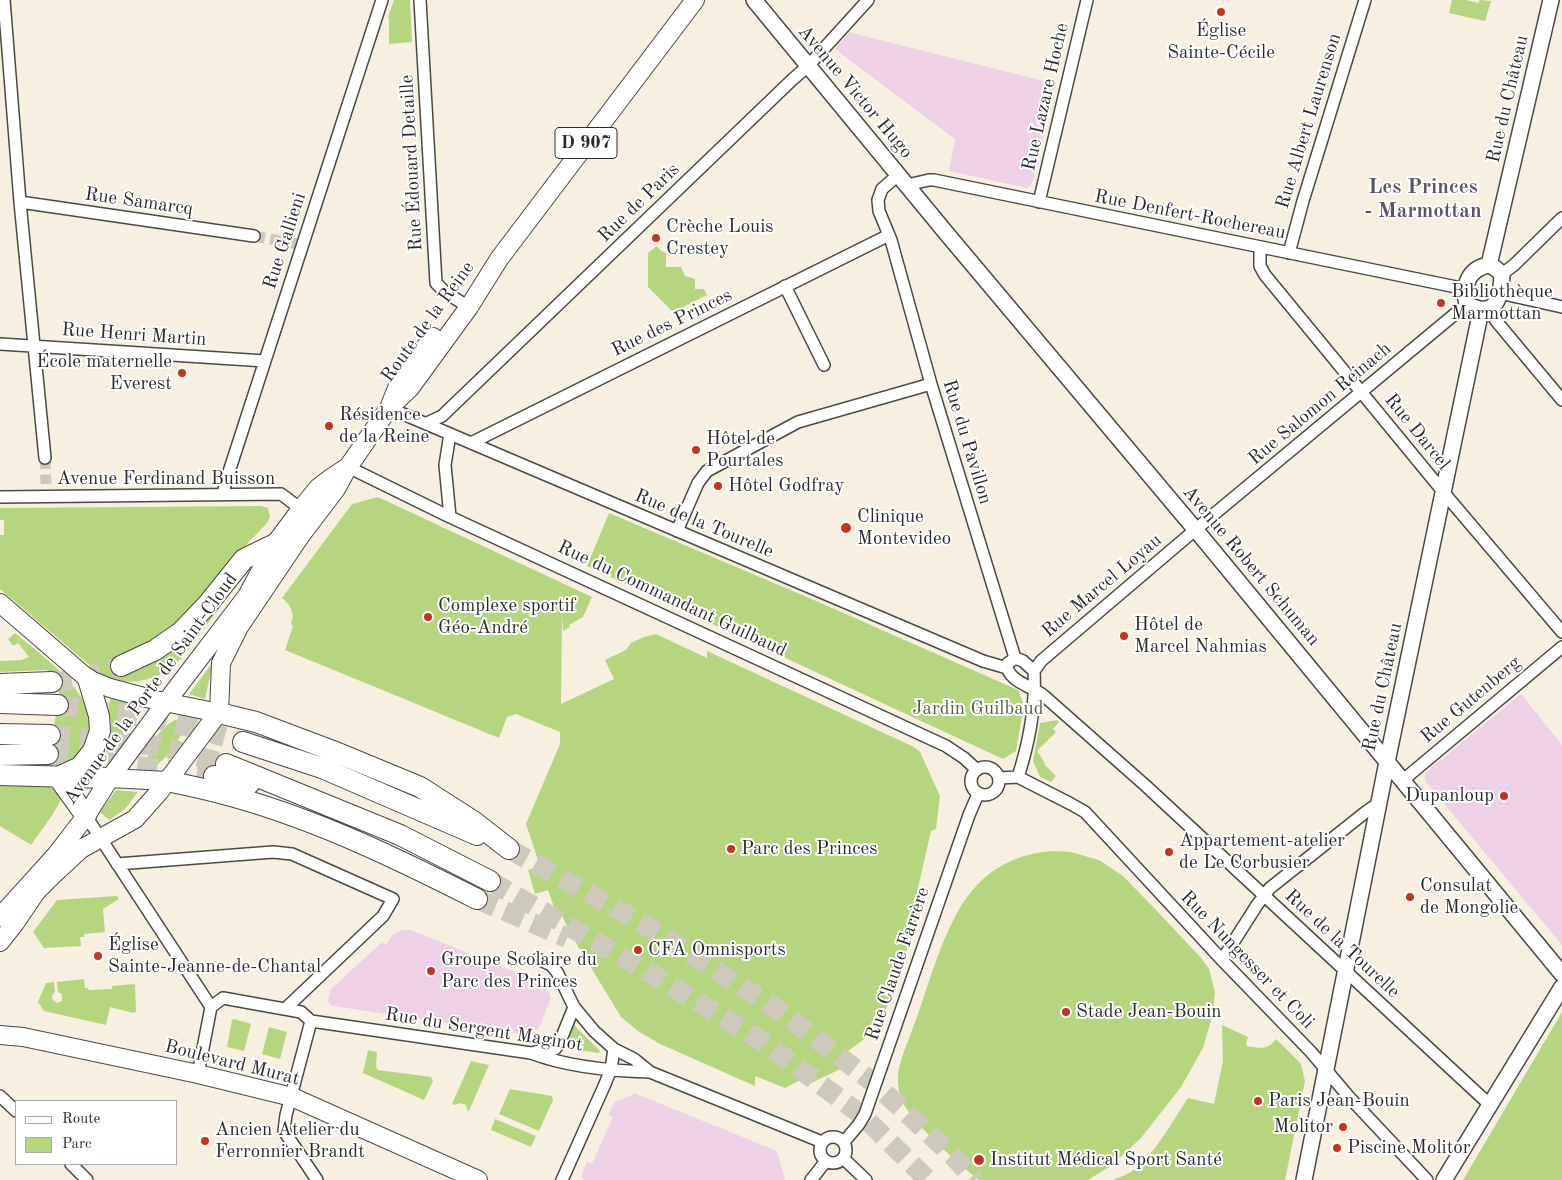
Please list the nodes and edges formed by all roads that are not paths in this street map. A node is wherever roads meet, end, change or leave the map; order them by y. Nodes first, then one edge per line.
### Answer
1 (4, 0) edge
2 (382, 0) edge
3 (420, 0) edge
4 (695, 0) edge
5 (754, 0) edge
6 (868, 0) edge
7 (1087, 0) edge
8 (1365, 0) edge
9 (1551, 0) edge
10 (808, 66) junction
11 (903, 180) junction
12 (20, 202) junction
13 (1039, 202) junction
14 (1562, 218) edge
15 (890, 235) junction
16 (254, 236) tunnel mouth
17 (1260, 248) junction
18 (1289, 253) junction
19 (1489, 265) junction
20 (1502, 274) junction
21 (785, 286) junction
22 (1499, 293) junction
23 (1476, 303) junction
24 (465, 304) junction
25 (1562, 307) edge
26 (0, 344) edge
27 (35, 346) junction
28 (265, 361) junction
29 (824, 365) dead end
30 (931, 384) junction
31 (1362, 392) junction
32 (1562, 400) edge
33 (390, 408) junction
34 (427, 423) junction
35 (450, 434) junction
36 (471, 442) junction
37 (45, 458) tunnel mouth
38 (348, 467) junction
39 (46, 484) tunnel mouth
40 (1443, 492) junction
41 (224, 494) junction
42 (46, 496) junction
43 (0, 497) edge
44 (300, 509) junction
45 (450, 516) junction
46 (1195, 530) junction
47 (677, 531) junction
48 (301, 536) junction
49 (275, 544) junction
50 (0, 603) edge
51 (1562, 632) edge
52 (1562, 647) edge
53 (1015, 658) junction
54 (121, 666) tunnel mouth
55 (1007, 668) junction
56 (1034, 671) junction
57 (88, 679) junction
58 (52, 682) tunnel mouth
59 (0, 684) edge
60 (1035, 689) junction
61 (166, 701) junction
62 (0, 703) edge
63 (58, 704) tunnel mouth
64 (219, 712) junction
65 (0, 734) edge
66 (243, 742) tunnel mouth
67 (0, 755) edge
68 (1387, 762) junction
69 (220, 770) tunnel mouth
70 (977, 770) junction
71 (0, 775) edge
72 (58, 777) junction
73 (1018, 777) junction
74 (110, 778) junction
75 (999, 778) junction
76 (1402, 780) junction
77 (167, 781) junction
78 (978, 794) junction
79 (1379, 803) junction
80 (86, 816) junction
81 (100, 839) junction
82 (117, 864) junction
83 (490, 881) tunnel mouth
84 (1264, 896) junction
85 (477, 900) tunnel mouth
86 (0, 917) edge
87 (0, 942) edge
88 (538, 959) dead end
89 (1222, 960) junction
90 (1347, 970) junction
91 (1562, 974) edge
92 (1562, 987) edge
93 (211, 1008) junction
94 (574, 1008) junction
95 (285, 1009) junction
96 (311, 1021) junction
97 (0, 1023) edge
98 (0, 1035) edge
99 (23, 1037) junction
100 (614, 1049) junction
101 (531, 1053) junction
102 (611, 1069) junction
103 (1326, 1071) junction
104 (650, 1072) junction
105 (198, 1074) junction
106 (0, 1096) edge
107 (292, 1097) junction
108 (1490, 1105) junction
109 (15, 1110) edge
110 (822, 1142) junction
111 (844, 1142) junction
112 (844, 1158) junction
113 (826, 1161) junction
114 (72, 1165) edge
115 (87, 1180) edge
116 (317, 1180) edge
117 (478, 1180) edge
118 (562, 1180) edge
119 (811, 1180) edge
120 (866, 1180) edge
121 (1304, 1180) edge
122 (1427, 1180) edge
123 (1444, 1180) edge

1 - 12 street
2 - 28 street, Rue Gallieni
3 - 24 street, Rue Édouard Detaille
4 - 24 main road, Route de la Reine / D 907
5 - 10 street, Avenue Victor Hugo
6 - 10 street, Rue de Paris
7 - 13 street, Rue Lazare Hoche
8 - 18 street, Rue Albert Laurenson
9 - 19 street, Rue du Château
10 - 11 street, Avenue Victor Hugo
10 - 34 street, Rue de Paris
11 - 13 street, Rue Denfert-Rochereau
11 - 15 street, Rue du Pavillon
11 - 46 street, Avenue Robert Schuman
12 - 16 street, Rue Samarcq
12 - 27 street
13 - 17 street, Rue Denfert-Rochereau
14 - 20 street
15 - 21 street, Rue des Princes
15 - 30 street, Rue du Pavillon
17 - 18 street, Rue Denfert-Rochereau
17 - 31 street, Rue Darcel
18 - 23 street, Rue Denfert-Rochereau
19 - 20 street
19 - 23 street
20 - 22 street
21 - 29 street
21 - 36 street, Rue des Princes
22 - 23 street
22 - 25 street
23 - 31 street, Rue Salomon Reinach
23 - 32 street
23 - 40 street, Rue du Château
24 - 33 main road, Route de la Reine / D 907
26 - 27 street, Rue Henri Martin
27 - 28 street, Rue Henri Martin
27 - 37 street
28 - 41 street, Rue Gallieni
30 - 47 street
30 - 53 street, Rue du Pavillon
31 - 40 street, Rue Darcel
31 - 46 street, Rue Salomon Reinach
33 - 34 street, Rue de la Tourelle
33 - 38 main road, Route de la Reine / D 907
34 - 35 street, Rue de la Tourelle
35 - 36 street, Rue de la Tourelle
35 - 45 street
36 - 47 street, Rue de la Tourelle
38 - 44 main road, Avenue de la Porte de Saint-Cloud
38 - 45 street, Rue du Commandant Guilbaud
38 - 48 main road, Avenue de la Porte de Saint-Cloud
39 - 42 street
40 - 51 street, Rue Darcel
40 - 68 street, Rue du Château
41 - 42 street, Avenue Ferdinand Buisson
41 - 44 street, Avenue Ferdinand Buisson
42 - 43 street, Avenue Ferdinand Buisson
44 - 48 street
44 - 49 main road, Avenue de la Porte de Saint-Cloud
45 - 70 street, Rue du Commandant Guilbaud
46 - 56 street, Rue Marcel Loyau
46 - 68 street, Avenue Robert Schuman
47 - 55 street, Rue de la Tourelle
48 - 64 main road, Avenue de la Porte de Saint-Cloud
49 - 54 highway
49 - 61 main road, Avenue de la Porte de Saint-Cloud
50 - 57 main road
52 - 76 street, Rue Gutenberg
53 - 55 street
53 - 56 street
55 - 60 street, Rue de la Tourelle
56 - 60 street
57 - 61 main road
57 - 72 highway
58 - 59 highway
60 - 73 street
60 - 84 street, Rue de la Tourelle
61 - 64 main road
61 - 74 main road, Avenue de la Porte de Saint-Cloud
62 - 63 highway
64 - 66 highway
64 - 77 main road
65 - 67 highway
68 - 76 street, Avenue Robert Schuman
68 - 79 street, Rue du Château
69 - 83 highway
70 - 75 street, Rue du Commandant Guilbaud
70 - 78 street
71 - 72 highway
72 - 74 highway
72 - 80 highway
73 - 75 street, Rue Nungesser et Coli
73 - 89 street, Rue Nungesser et Coli
74 - 77 main road
74 - 80 main road, Avenue de la Porte de Saint-Cloud
75 - 78 street
76 - 91 street, Avenue Robert Schuman
77 - 81 main road
77 - 85 highway
78 - 111 street, Rue Claude Farrère
79 - 84 street
79 - 90 street, Rue du Château
80 - 81 street
80 - 86 main road, Avenue de la Porte de Saint-Cloud
81 - 82 street
81 - 87 main road
82 - 93 street
82 - 95 street
84 - 89 street
84 - 90 street, Rue de la Tourelle
88 - 94 street
89 - 103 street, Rue Nungesser et Coli
90 - 103 street, Rue du Château
90 - 108 street, Rue de la Tourelle
92 - 108 street
93 - 95 street, Rue du Sergent Maginot
93 - 105 street
94 - 100 street
94 - 101 street
95 - 96 street, Rue du Sergent Maginot
96 - 101 street, Rue du Sergent Maginot
96 - 107 street
97 - 99 main road, Boulevard Murat
98 - 99 main road, Boulevard Murat
99 - 105 main road, Boulevard Murat
100 - 102 street
100 - 104 street
101 - 102 street, Rue du Sergent Maginot
102 - 104 street, Rue du Sergent Maginot
102 - 118 street
103 - 121 street, Rue du Château
103 - 122 street, Rue Nungesser et Coli
104 - 110 street
105 - 107 main road, Boulevard Murat
106 - 109 street
107 - 116 street
107 - 117 main road, Boulevard Murat
108 - 123 street
110 - 111 street
110 - 113 street
111 - 112 street
112 - 113 street
112 - 120 street
113 - 119 street
114 - 115 street

